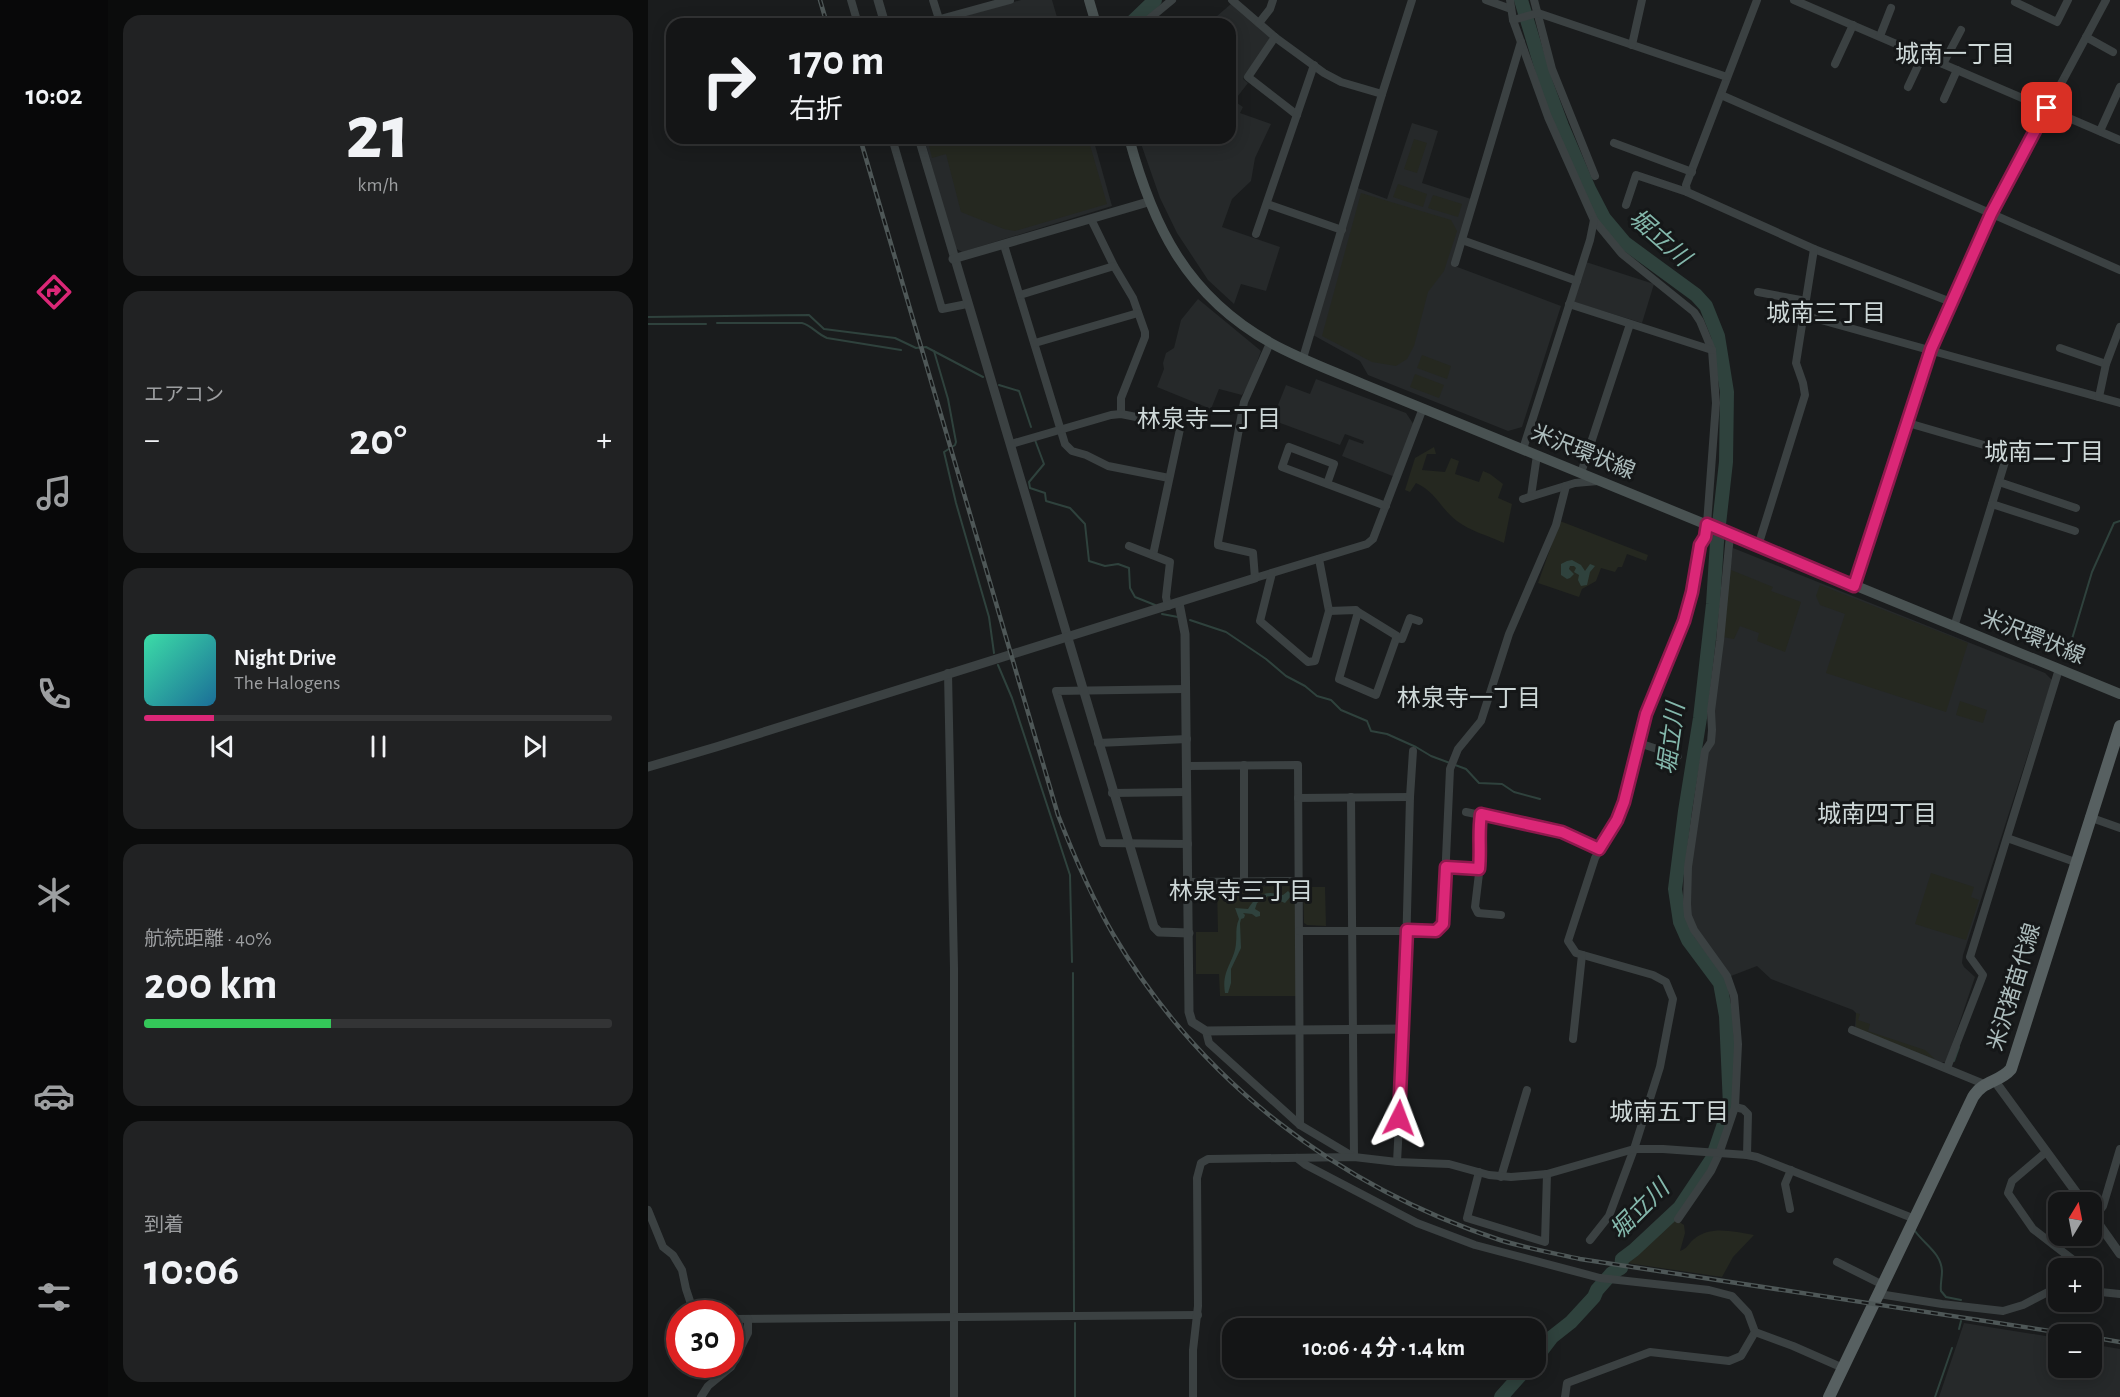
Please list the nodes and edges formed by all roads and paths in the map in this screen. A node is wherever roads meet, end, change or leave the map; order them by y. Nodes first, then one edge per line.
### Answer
1 (851, 0) edge
2 (878, 0) edge
3 (933, 0) edge
4 (1010, 0) edge
5 (1089, 0) edge
6 (1172, 0) edge
7 (1232, 0) edge
8 (1273, 0) edge
9 (1412, 0) edge
10 (1486, 0) edge
11 (1534, 0) edge
12 (1641, 0) edge
13 (1757, 0) edge
14 (1794, 0) edge
15 (2068, 0) edge
16 (2106, 0) edge
17 (2015, 2) dead end
18 (987, 3) edge
19 (1510, 4) edge
20 (1891, 8) dead end
21 (1536, 13) junction
22 (856, 18) edge
23 (883, 18) edge
24 (939, 18) edge
25 (942, 18) edge
26 (1094, 18) edge
27 (1150, 18) edge
28 (1515, 19) junction
29 (1259, 23) junction
30 (1853, 25) junction
31 (1961, 30) dead end
32 (1880, 36) junction
33 (1275, 37) junction
34 (2086, 37) junction
35 (1521, 42) junction
36 (1632, 45) junction
37 (2113, 52) dead end
38 (1923, 55) junction
39 (1835, 64) dead end
40 (1943, 64) junction
41 (1314, 65) junction
42 (1957, 70) junction
43 (1727, 76) junction
44 (1908, 87) dead end
45 (2120, 87) edge
46 (1382, 94) junction
47 (1721, 95) junction
48 (1944, 99) dead end
49 (2047, 108) junction
50 (1297, 115) junction
51 (2100, 131) junction
52 (2120, 140) edge
53 (1614, 142) dead end
54 (894, 144) edge
55 (920, 144) edge
56 (1130, 144) edge
57 (1692, 172) junction
58 (1595, 176) dead end
59 (1687, 192) junction
60 (1148, 202) junction
61 (1267, 204) junction
62 (1626, 205) dead end
63 (1991, 214) junction
64 (1091, 219) junction
65 (1594, 220) junction
66 (1342, 230) junction
67 (1256, 234) dead end
68 (1462, 240) junction
69 (1004, 244) junction
70 (1814, 249) junction
71 (954, 259) junction
72 (1455, 263) dead end
73 (1114, 266) junction
74 (2120, 270) edge
75 (1577, 281) junction
76 (1758, 292) dead end
77 (1020, 295) junction
78 (1806, 301) junction
79 (1951, 302) junction
80 (967, 304) junction
81 (1569, 304) junction
82 (1138, 313) junction
83 (1803, 315) junction
84 (1630, 324) junction
85 (2120, 327) edge
86 (1035, 343) junction
87 (1270, 343) junction
88 (2060, 348) dead end
89 (1931, 349) junction
90 (1712, 350) junction
91 (1303, 358) junction
92 (2106, 364) junction
93 (2099, 397) junction
94 (2120, 403) edge
95 (1423, 408) junction
96 (1121, 414) junction
97 (1908, 423) junction
98 (1060, 428) junction
99 (1011, 444) junction
100 (1523, 449) junction
101 (1537, 455) junction
102 (1581, 473) junction
103 (1169, 478) junction
104 (1397, 478) junction
105 (1602, 481) junction
106 (1405, 482) dead end
107 (1999, 482) junction
108 (1327, 484) junction
109 (1566, 486) junction
110 (1992, 504) junction
111 (1386, 506) junction
112 (2076, 508) dead end
113 (1708, 525) junction
114 (2075, 531) dead end
115 (1729, 534) junction
116 (1129, 546) dead end
117 (1758, 546) junction
118 (1153, 555) junction
119 (1319, 559) junction
120 (1272, 573) junction
121 (1255, 578) junction
122 (1854, 586) junction
123 (1179, 603) junction
124 (1168, 606) junction
125 (1329, 611) junction
126 (1358, 612) junction
127 (1419, 621) dead end
128 (1954, 627) junction
129 (1066, 637) junction
130 (1396, 638) junction
131 (2059, 669) junction
132 (948, 673) junction
133 (1186, 689) junction
134 (1082, 690) junction
135 (2120, 694) edge
136 (2120, 726) edge
137 (1187, 739) junction
138 (1098, 743) junction
139 (1639, 743) junction
140 (1413, 751) dead end
141 (1678, 756) dead end
142 (1244, 765) junction
143 (648, 766) edge
144 (1188, 766) junction
145 (1112, 792) junction
146 (1187, 792) junction
147 (1351, 797) junction
148 (1410, 797) junction
149 (1298, 798) junction
150 (1466, 812) dead end
151 (1481, 814) junction
152 (2090, 817) junction
153 (2120, 828) edge
154 (2007, 838) junction
155 (1188, 844) junction
156 (1129, 845) junction
157 (1599, 849) junction
158 (2075, 862) junction
159 (1446, 867) junction
160 (1479, 869) junction
161 (1299, 881) junction
162 (1189, 882) junction
163 (1244, 882) junction
164 (1501, 915) dead end
165 (1407, 930) junction
166 (1299, 931) junction
167 (1351, 931) junction
168 (1189, 933) junction
169 (1582, 955) junction
170 (1404, 1029) junction
171 (1299, 1030) junction
172 (1353, 1030) junction
173 (1852, 1030) dead end
174 (1206, 1031) junction
175 (1574, 1039) dead end
176 (1947, 1068) junction
177 (1989, 1082) junction
178 (1527, 1090) dead end
179 (1735, 1107) junction
180 (1300, 1125) junction
181 (1634, 1149) junction
182 (2120, 1149) edge
183 (2046, 1152) junction
184 (1718, 1154) junction
185 (1747, 1155) junction
186 (1354, 1157) junction
187 (1297, 1158) junction
188 (1397, 1162) junction
189 (1791, 1170) junction
190 (1479, 1172) junction
191 (1547, 1174) junction
192 (1501, 1177) junction
193 (2076, 1192) edge
194 (2102, 1207) edge
195 (1790, 1209) dead end
196 (648, 1210) edge
197 (1915, 1218) junction
198 (1678, 1219) dead end
199 (2102, 1228) edge
200 (1590, 1240) dead end
201 (2120, 1254) edge
202 (2071, 1258) edge
203 (1837, 1262) dead end
204 (1881, 1290) junction
205 (2048, 1292) edge
206 (2102, 1292) edge
207 (2120, 1294) edge
208 (690, 1300) edge
209 (1198, 1315) junction
210 (953, 1316) junction
211 (744, 1319) edge
212 (748, 1319) junction
213 (1755, 1332) junction
214 (1843, 1368) junction
215 (701, 1397) edge
216 (954, 1397) edge
217 (1193, 1397) edge
218 (1565, 1397) edge
219 (1829, 1397) edge

1 - 22 street
2 - 23 street
3 - 24 street
4 - 18 street
5 - 26 main road
6 - 27 street
7 - 29 street
8 - 29 street
9 - 46 street
10 - 19 street
11 - 21 street
12 - 36 street
13 - 43 street
14 - 30 street
15 - 17 street
16 - 34 street
18 - 25 street
19 - 28 street
20 - 32 street
21 - 28 street
21 - 36 street
21 - 58 street
28 - 35 street
29 - 33 street
30 - 32 street
30 - 39 street
31 - 40 street
32 - 38 street
33 - 41 street
33 - 50 street
34 - 37 street
34 - 49 street
35 - 65 street
35 - 68 street
36 - 43 street
38 - 40 street
38 - 44 street
40 - 42 street
41 - 46 street
41 - 50 street
42 - 48 street
42 - 49 street
43 - 47 street
45 - 51 street
46 - 66 street
47 - 57 street
47 - 63 street
49 - 51 street
49 - 63 street
50 - 61 street
51 - 52 street
53 - 57 street
54 - 80 street
55 - 71 street
56 - 60 main road, 米沢環状線
57 - 59 street
59 - 62 street
59 - 70 street
60 - 64 street
60 - 87 main road, 米沢環状線
61 - 66 street
61 - 67 street
63 - 74 street
63 - 79 street
64 - 69 street
64 - 73 street
65 - 75 street
65 - 90 street
66 - 91 street
68 - 72 street
68 - 75 street
69 - 71 street
69 - 77 street
70 - 78 street
70 - 79 street
71 - 80 street
73 - 77 street
73 - 82 street
75 - 81 street
76 - 78 street
77 - 86 street
78 - 83 street
79 - 89 street
80 - 99 street
81 - 84 street
81 - 100 street
82 - 86 street
82 - 96 street
83 - 89 street
83 - 117 street
84 - 90 street
84 - 102 street
85 - 92 street
86 - 98 street
87 - 91 main road, 米沢環状線
87 - 121 street
88 - 92 street
89 - 93 street
89 - 97 street
90 - 113 street
91 - 95 main road, 米沢環状線
92 - 93 street
93 - 94 street
95 - 100 main road, 米沢環状線
95 - 104 street
96 - 98 street
96 - 103 street
97 - 107 street
97 - 122 street
98 - 99 street
98 - 103 street
99 - 129 street
100 - 101 main road, 米沢環状線
101 - 102 main road, 米沢環状線
101 - 109 street
102 - 105 main road, 米沢環状線
103 - 118 street
104 - 106 street
104 - 111 street
105 - 109 street
105 - 113 main road, 米沢環状線
107 - 110 street
107 - 112 street
108 - 108 street
108 - 111 street
109 - 159 street
110 - 114 street
110 - 128 street
111 - 119 street
113 - 115 main road, 米沢環状線
113 - 139 street
115 - 117 main road, 米沢環状線
115 - 179 street
116 - 118 street
117 - 122 main road, 米沢環状線
118 - 124 street
119 - 120 street
119 - 125 street
120 - 121 street
120 - 125 street
121 - 123 street
122 - 128 main road, 米沢環状線
123 - 124 street
123 - 133 street
124 - 129 street
125 - 126 street
126 - 130 street
126 - 130 street
127 - 130 street
128 - 131 main road, 米沢環状線
129 - 132 street
129 - 134 street
131 - 135 main road, 米沢環状線
131 - 154 street
132 - 143 street
132 - 210 street
133 - 134 street
133 - 137 street
134 - 138 street
134 - 156 street
136 - 152 main road, 米沢猪苗代線
137 - 138 street
137 - 144 street
138 - 145 street
139 - 141 street
139 - 157 street
140 - 148 street
142 - 144 street
142 - 149 street
142 - 163 street
144 - 146 street
145 - 146 street
145 - 156 street
146 - 155 street
147 - 148 street
147 - 149 street
147 - 167 street
148 - 165 street
149 - 161 street
150 - 151 street
151 - 157 street
151 - 160 street
152 - 153 street
152 - 158 main road, 米沢猪苗代線
154 - 158 street
154 - 176 street
155 - 156 street
155 - 162 street
156 - 168 street
157 - 169 street
158 - 177 main road, 米沢猪苗代線
159 - 160 street
159 - 165 street
160 - 164 street
161 - 163 street
161 - 166 street
162 - 163 street
162 - 168 street
165 - 167 street
165 - 170 street
166 - 167 street
166 - 171 street
167 - 172 street
168 - 174 street
169 - 175 street
169 - 181 street
170 - 172 street
170 - 188 street
171 - 172 street
171 - 174 street
171 - 180 street
172 - 186 street
173 - 176 street
174 - 180 street
176 - 177 street
177 - 183 street
177 - 197 main road, 米沢猪苗代線
178 - 192 street
179 - 184 street
179 - 185 street
180 - 186 street
181 - 184 street
181 - 191 street
181 - 200 street
182 - 194 street
183 - 193 street
183 - 202 street
184 - 185 street
184 - 198 street
185 - 189 street
186 - 187 street
186 - 188 street
187 - 209 street
187 - 213 street
188 - 190 street
189 - 195 street
189 - 197 street
190 - 191 street
190 - 192 street
191 - 192 street
196 - 208 street
197 - 204 main road, 米沢猪苗代線
199 - 201 street
203 - 204 street
204 - 205 street
204 - 214 main road, 米沢猪苗代線
206 - 207 street
209 - 210 street
209 - 217 street
210 - 212 street
210 - 216 street
211 - 212 street
212 - 215 street
213 - 214 street
213 - 218 street
214 - 219 main road, 米沢猪苗代線

